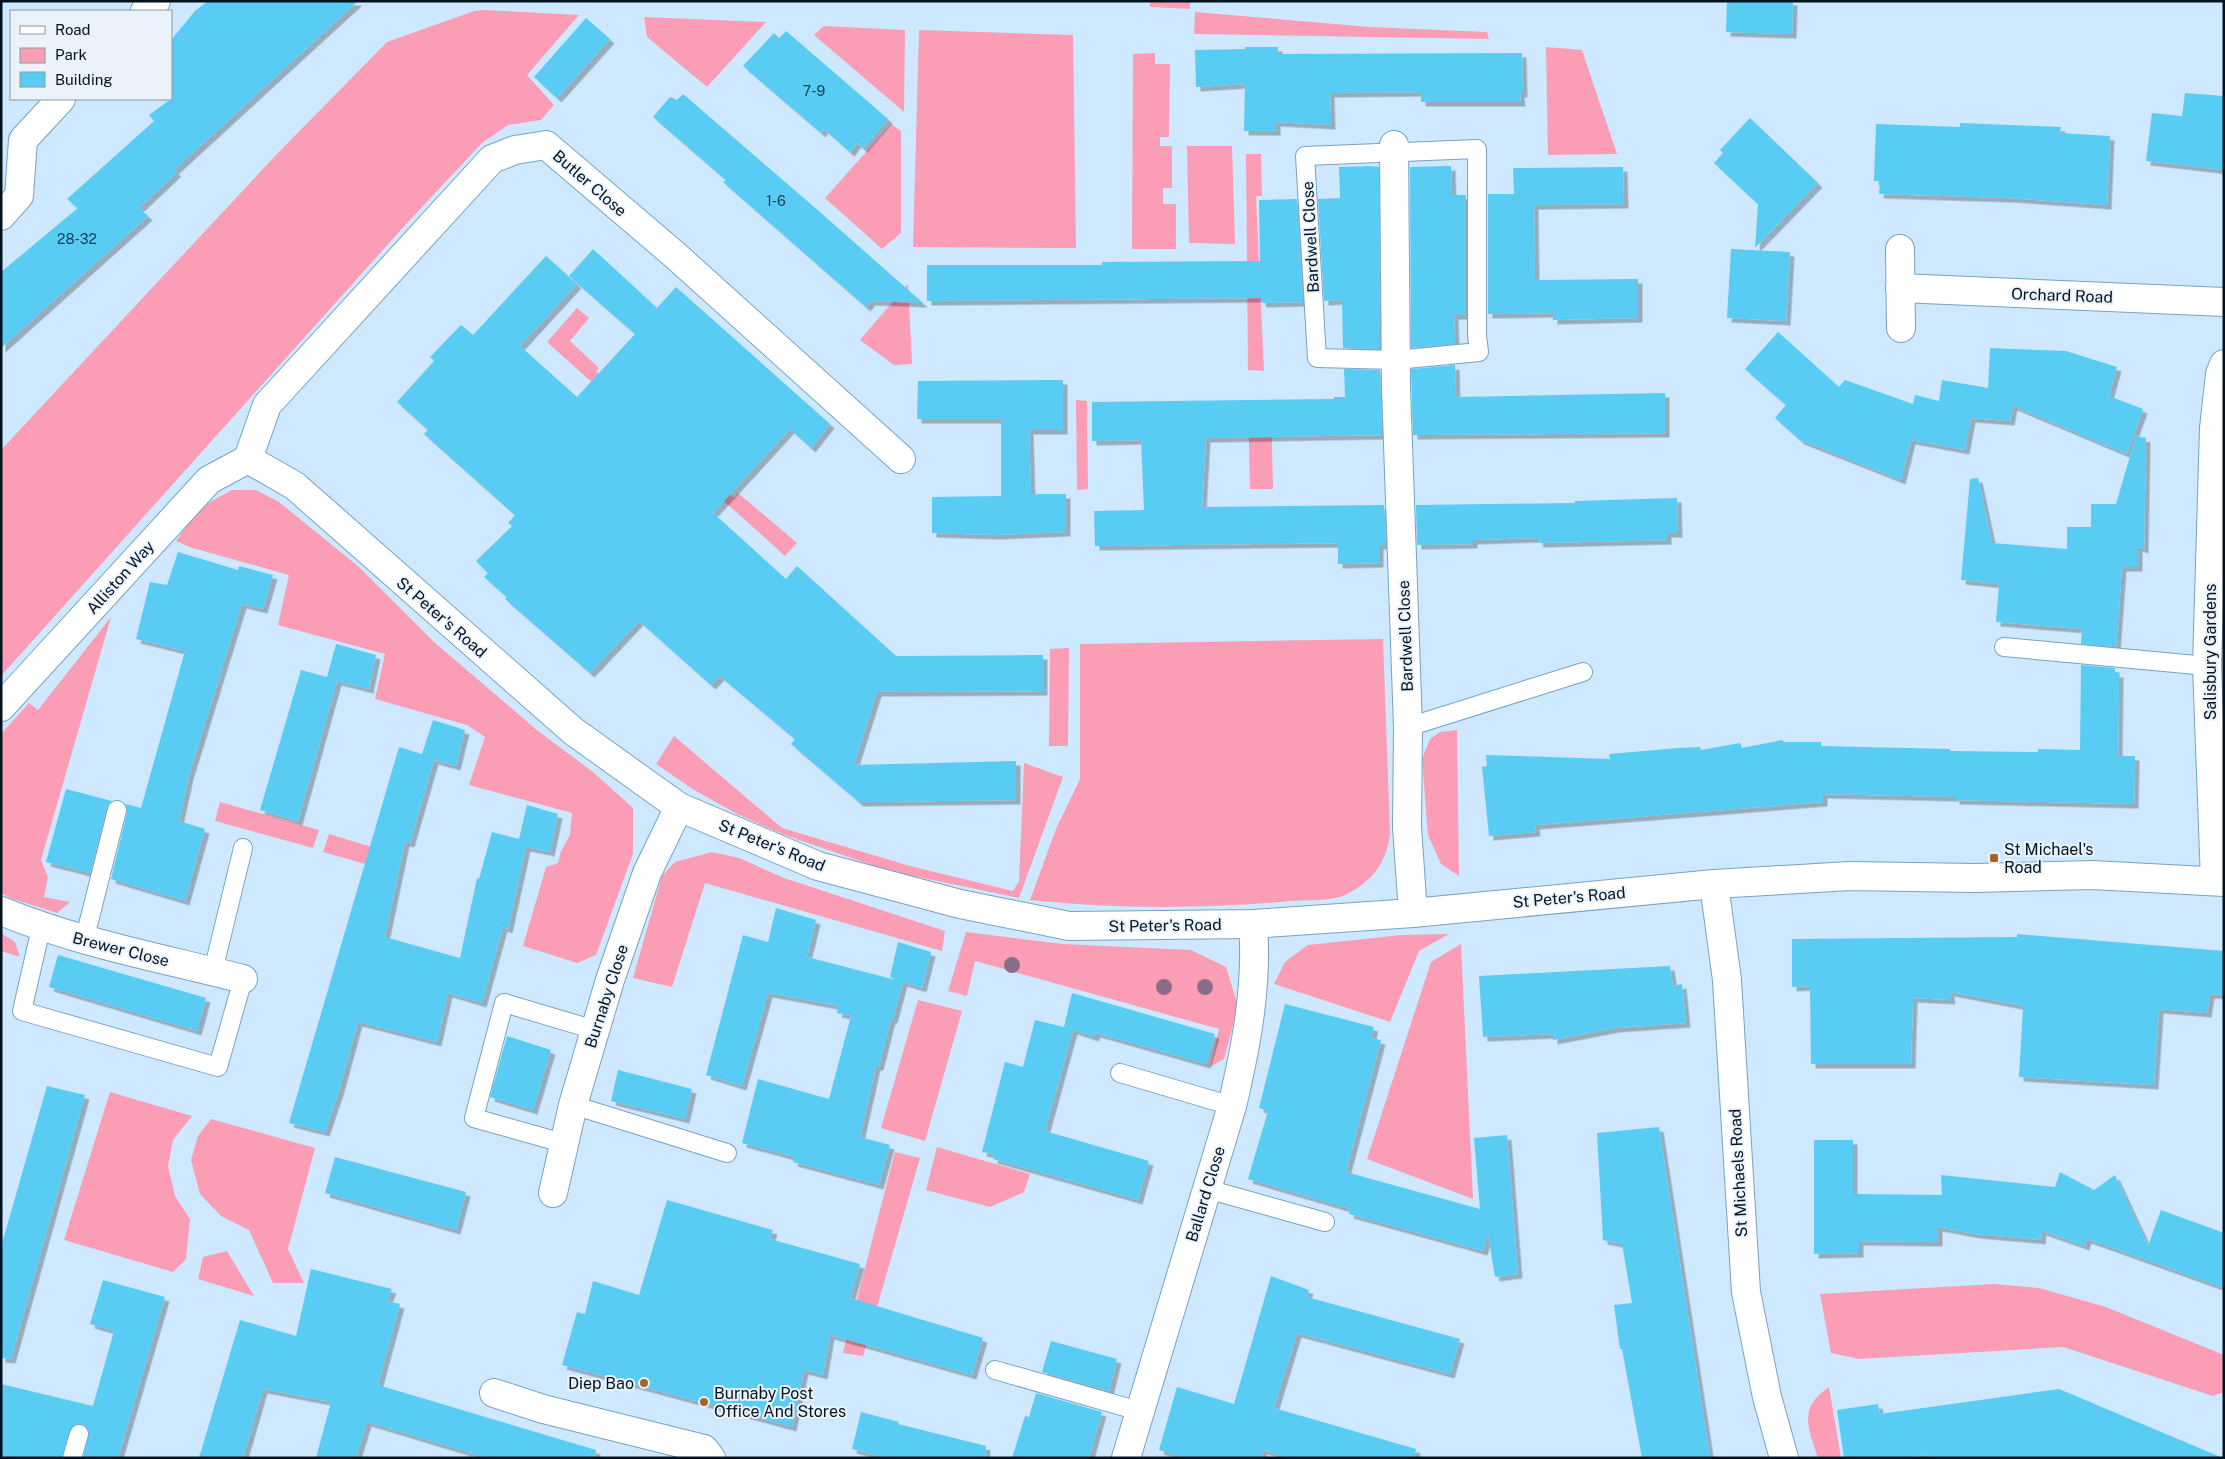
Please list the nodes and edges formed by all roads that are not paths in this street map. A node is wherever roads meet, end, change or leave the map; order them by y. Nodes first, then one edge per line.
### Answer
1 (156, 1) edge
2 (146, 10) edge
3 (59, 100) edge
4 (1394, 149) junction
5 (1, 216) edge
6 (1900, 249) dead end
7 (1900, 288) junction
8 (2224, 302) edge
9 (1901, 328) dead end
10 (1396, 360) junction
11 (2224, 364) edge
12 (248, 459) junction
13 (901, 460) dead end
14 (2004, 647) dead end
15 (2207, 666) junction
16 (1583, 672) dead end
17 (1, 708) edge
18 (1408, 727) junction
19 (680, 807) junction
20 (117, 810) dead end
21 (243, 848) dead end
22 (2219, 881) edge
23 (1714, 884) junction
24 (1, 911) edge
25 (1412, 913) junction
26 (1253, 924) junction
27 (41, 928) junction
28 (84, 941) junction
29 (213, 971) junction
30 (243, 979) joint
31 (595, 1030) junction
32 (1120, 1073) dead end
33 (573, 1105) junction
34 (1232, 1106) junction
35 (563, 1143) junction
36 (727, 1153) dead end
37 (1207, 1190) junction
38 (553, 1193) dead end
39 (1325, 1222) dead end
40 (995, 1370) dead end
41 (494, 1393) dead end
42 (1139, 1411) junction
43 (79, 1434) dead end
44 (72, 1458) edge
45 (711, 1458) edge
46 (1126, 1458) edge
47 (1784, 1458) edge

1 - 2 street
3 - 5 street
4 - 10 street, Bardwell Close
4 - 10 lane, Bardwell Close
4 - 10 lane, Bardwell Close
6 - 7 street
7 - 8 street, Orchard Road
7 - 9 street
10 - 18 street, Bardwell Close
11 - 15 street, Salisbury Gardens
12 - 13 street, Butler Close
12 - 17 street, Alliston Way
12 - 19 street, St Peter's Road
14 - 15 lane
15 - 22 street, Salisbury Gardens
16 - 18 lane
18 - 25 street, Bardwell Close
19 - 26 street, St Peter's Road
19 - 31 street, Burnaby Close
20 - 28 lane
21 - 29 lane
22 - 23 street, St Peter's Road
23 - 25 street, St Peter's Road
23 - 47 street, St Michaels Road
24 - 27 street, Brewer Close
25 - 26 street, St Peter's Road
26 - 34 street, Ballard Close
27 - 28 street, Brewer Close
27 - 30 lane
28 - 29 street, Brewer Close
29 - 30 street, Brewer Close
31 - 33 street, Burnaby Close
31 - 35 lane
32 - 34 lane
33 - 35 street, Burnaby Close
33 - 36 lane
34 - 37 street, Ballard Close
35 - 38 street, Burnaby Close
37 - 39 lane
37 - 42 street, Ballard Close
40 - 42 lane
41 - 45 street
42 - 46 street, Ballard Close
43 - 44 lane

